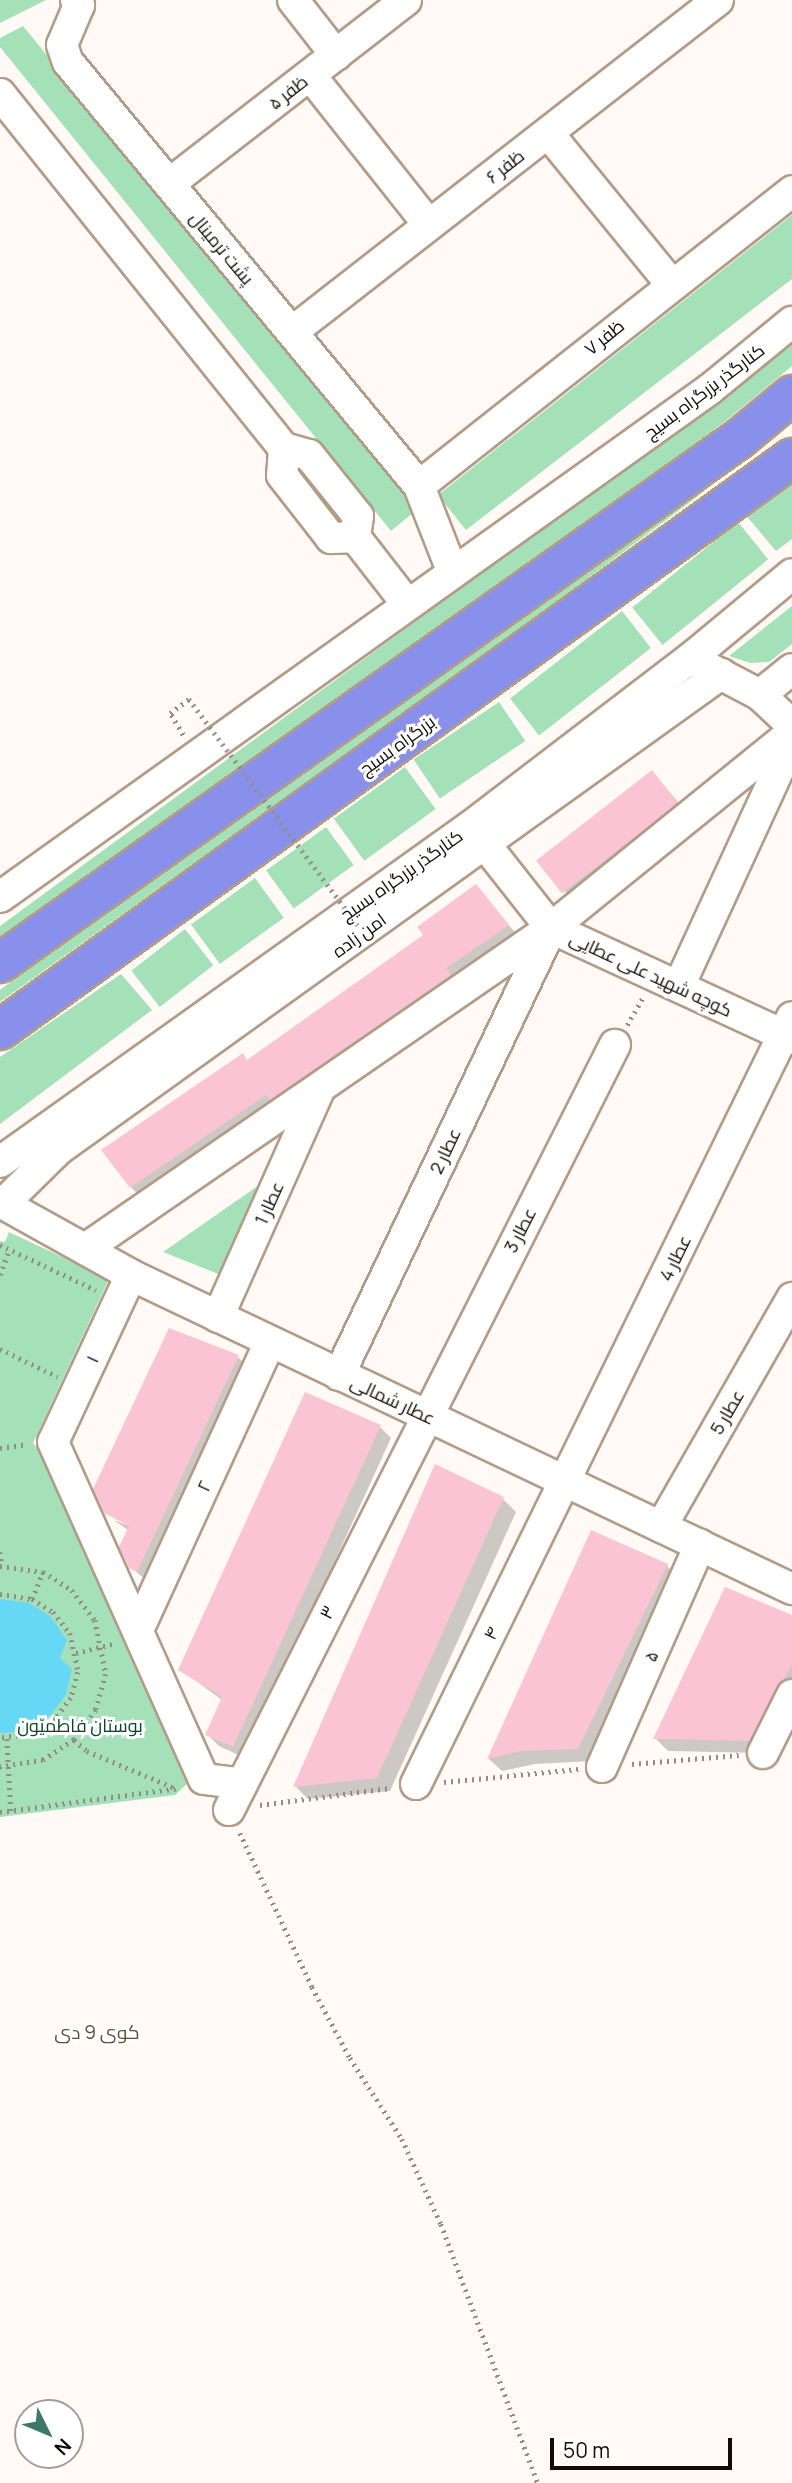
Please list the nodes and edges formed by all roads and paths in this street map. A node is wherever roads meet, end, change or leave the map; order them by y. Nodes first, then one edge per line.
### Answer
1 (293, 0) edge
2 (407, 0) edge
3 (718, 0) edge
4 (80, 2) edge
5 (336, 55) junction
6 (310, 75) junction
7 (0, 94) edge
8 (548, 133) junction
9 (169, 184) junction
10 (792, 191) edge
11 (429, 225) junction
12 (671, 284) junction
13 (792, 322) edge
14 (292, 332) junction
15 (792, 395) edge
16 (792, 458) edge
17 (419, 486) junction
18 (453, 573) junction
19 (792, 574) edge
20 (408, 605) junction
21 (691, 658) junction
22 (792, 669) edge
23 (721, 674) junction
24 (760, 695) junction
25 (170, 713) dead end
26 (792, 725) edge
27 (792, 733) edge
28 (792, 740) edge
29 (478, 835) junction
30 (0, 897) edge
31 (358, 926) dead end
32 (551, 928) junction
33 (0, 963) edge
34 (668, 980) junction
35 (0, 1030) edge
36 (789, 1031) edge
37 (615, 1045) joint
38 (320, 1088) junction
39 (0, 1162) edge
40 (2, 1203) edge
41 (85, 1249) junction
42 (9, 1250) dead end
43 (0, 1275) edge
44 (131, 1275) junction
45 (792, 1298) edge
46 (218, 1317) junction
47 (270, 1342) junction
48 (0, 1349) edge
49 (339, 1375) junction
50 (58, 1377) dead end
51 (425, 1415) junction
52 (566, 1482) junction
53 (661, 1527) junction
54 (700, 1545) junction
55 (0, 1552) edge
56 (1, 1565) edge
57 (43, 1573) junction
58 (788, 1577) edge
59 (0, 1594) edge
60 (32, 1599) junction
61 (138, 1630) junction
62 (104, 1648) junction
63 (76, 1653) junction
64 (792, 1695) edge
65 (0, 1738) edge
66 (7, 1739) junction
67 (74, 1740) junction
68 (763, 1753) joint
69 (0, 1767) edge
70 (8, 1767) junction
71 (602, 1767) junction
72 (416, 1784) junction
73 (178, 1789) dead end
74 (235, 1797) junction
75 (11, 1811) dead end
76 (538, 2483) edge

1 - 5 street
2 - 5 street, ظفر ۵
3 - 8 street, ظفر ۶
4 - 9 street, پشت ترمینال
5 - 6 street, ظفر ۵
6 - 9 street, ظفر ۵
6 - 11 street
7 - 20 street
8 - 11 street, ظفر ۶
8 - 12 street
9 - 14 street, پشت ترمینال
10 - 12 street, ظفر ۷
11 - 14 street, ظفر ۶
12 - 17 street, ظفر ۷
13 - 18 street, کنارگذر بزرگراه بسیج
14 - 17 street, پشت ترمینال
15 - 33 highway
16 - 35 highway, بزرگراه بسیج
17 - 18 street, پشت ترمینال
18 - 20 street, کنارگذر بزرگراه بسیج
19 - 21 street, کنارگذر بزرگراه بسیج
20 - 30 street, کنارگذر بزرگراه بسیج
21 - 23 street
21 - 29 street, کنارگذر بزرگراه بسیج
22 - 24 street
23 - 24 street
23 - 29 street, امن زاده
24 - 26 street
25 - 31 path, bridge
27 - 32 street
28 - 34 street
29 - 32 street, کوچه شهید علی عطایی
29 - 39 street, کنارگذر بزرگراه بسیج
29 - 40 street, امن زاده
32 - 34 street, کوچه شهید علی عطایی
32 - 38 street
32 - 49 street, عطار 2
34 - 36 street, کوچه شهید علی عطایی
34 - 37 path
36 - 52 street, عطار 4
37 - 51 street, عطار 3
38 - 41 street
38 - 46 street, عطار 1
40 - 41 street, عطار شمالی
41 - 44 street, عطار شمالی
42 - 43 path
44 - 46 street, عطار شمالی
44 - 61 street, ۱
45 - 53 street, عطار 5
46 - 47 street, عطار شمالی
47 - 49 street, عطار شمالی
47 - 61 street, ۲
48 - 50 path
49 - 51 street, عطار شمالی
51 - 52 street, عطار شمالی
51 - 74 street, ۳
52 - 53 street, عطار شمالی
52 - 72 street, ۴
53 - 54 street, عطار شمالی
54 - 58 street, عطار شمالی
54 - 71 street, ۵
55 - 56 path
56 - 57 path
57 - 60 path
57 - 62 path
59 - 60 path
60 - 63 path
61 - 62 path
61 - 74 street
62 - 63 path
62 - 67 path
63 - 66 path
64 - 68 street
65 - 66 path
66 - 70 path
67 - 70 path
67 - 73 path
68 - 71 path
69 - 70 path
70 - 75 path
71 - 72 path
72 - 74 path
74 - 76 path

